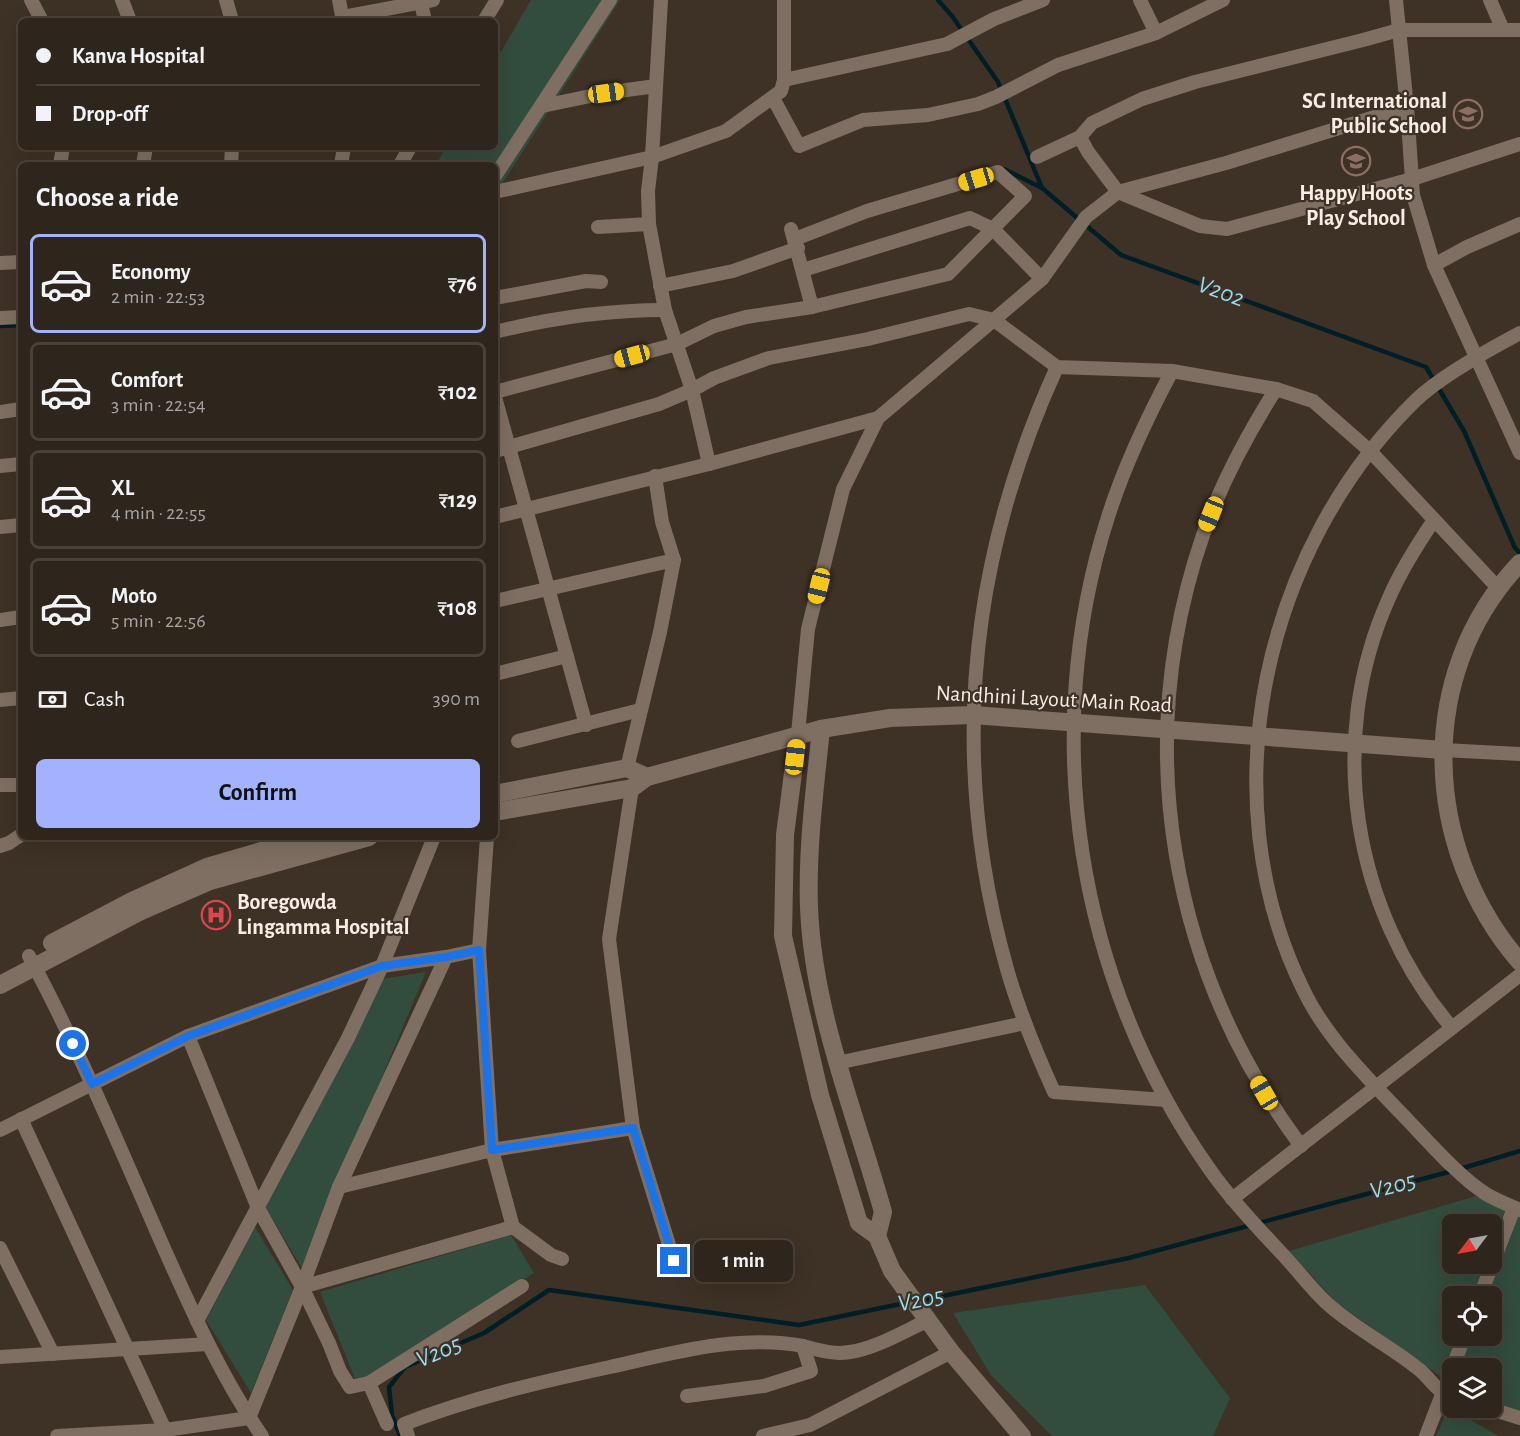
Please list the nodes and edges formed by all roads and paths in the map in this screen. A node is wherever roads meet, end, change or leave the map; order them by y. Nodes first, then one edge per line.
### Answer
1 (31, 0) edge
2 (122, 0) edge
3 (226, 0) edge
4 (339, 0) edge
5 (496, 0) edge
6 (610, 0) edge
7 (661, 0) edge
8 (784, 0) edge
9 (1043, 0) edge
10 (1140, 0) edge
11 (1223, 0) edge
12 (1410, 0) edge
13 (1490, 0) edge
14 (427, 1) edge
15 (1396, 3) edge
16 (40, 18) edge
17 (129, 18) edge
18 (231, 18) edge
19 (343, 18) edge
20 (348, 18) edge
21 (425, 18) edge
22 (486, 18) edge
23 (1399, 30) junction
24 (1503, 30) junction
25 (1520, 30) edge
26 (1156, 33) junction
27 (784, 80) junction
28 (656, 86) junction
29 (773, 98) junction
30 (542, 106) junction
31 (1407, 107) junction
32 (1080, 137) junction
33 (1520, 144) edge
34 (652, 157) junction
35 (1037, 157) dead end
36 (498, 170) edge
37 (1412, 179) junction
38 (498, 191) edge
39 (1118, 192) junction
40 (649, 224) junction
41 (1520, 224) edge
42 (598, 227) dead end
43 (993, 229) junction
44 (794, 238) junction
45 (18, 262) edge
46 (0, 263) edge
47 (1434, 265) junction
48 (803, 270) junction
49 (1042, 279) junction
50 (601, 282) dead end
51 (660, 286) junction
52 (498, 297) edge
53 (812, 307) junction
54 (665, 310) junction
55 (18, 317) edge
56 (0, 318) edge
57 (994, 320) junction
58 (498, 331) edge
59 (1520, 333) edge
60 (677, 344) junction
61 (1477, 358) junction
62 (1057, 367) junction
63 (1172, 371) junction
64 (1276, 389) junction
65 (692, 390) junction
66 (498, 391) edge
67 (498, 408) edge
68 (18, 409) edge
69 (0, 412) edge
70 (878, 418) junction
71 (509, 447) junction
72 (498, 450) edge
73 (1370, 451) junction
74 (1520, 453) edge
75 (18, 464) edge
76 (708, 464) junction
77 (0, 466) edge
78 (655, 476) junction
79 (526, 509) junction
80 (498, 516) edge
81 (1434, 520) junction
82 (18, 525) edge
83 (0, 527) edge
84 (674, 560) junction
85 (1518, 564) edge
86 (1499, 589) junction
87 (548, 590) junction
88 (498, 601) edge
89 (18, 617) edge
90 (0, 620) edge
91 (567, 656) junction
92 (498, 673) edge
93 (18, 698) edge
94 (0, 700) edge
95 (640, 710) junction
96 (973, 715) junction
97 (1073, 722) junction
98 (586, 725) junction
99 (821, 729) junction
100 (1167, 729) junction
101 (798, 734) junction
102 (1259, 736) junction
103 (518, 741) dead end
104 (1354, 743) junction
105 (1443, 750) junction
106 (1520, 753) edge
107 (627, 768) junction
108 (647, 777) junction
109 (0, 785) edge
110 (18, 785) edge
111 (632, 788) junction
112 (498, 793) edge
113 (498, 811) edge
114 (18, 837) edge
115 (299, 840) edge
116 (358, 840) edge
117 (433, 840) edge
118 (487, 840) edge
119 (0, 846) edge
120 (479, 950) junction
121 (446, 957) junction
122 (32, 961) junction
123 (1520, 962) edge
124 (382, 966) junction
125 (0, 971) edge
126 (1520, 975) edge
127 (0, 985) edge
128 (1025, 1023) junction
129 (1452, 1028) junction
130 (188, 1036) junction
131 (837, 1063) junction
132 (92, 1084) junction
133 (1376, 1087) junction
134 (1166, 1100) junction
135 (21, 1119) junction
136 (633, 1128) junction
137 (0, 1130) edge
138 (1301, 1146) junction
139 (492, 1150) junction
140 (339, 1187) junction
141 (1232, 1199) junction
142 (258, 1208) junction
143 (1517, 1209) edge
144 (513, 1227) junction
145 (877, 1236) junction
146 (0, 1248) edge
147 (562, 1259) dead end
148 (674, 1261) dead end
149 (522, 1286) dead end
150 (1484, 1286) edge
151 (302, 1287) junction
152 (920, 1308) junction
153 (197, 1321) junction
154 (208, 1344) junction
155 (803, 1346) junction
156 (126, 1349) junction
157 (951, 1352) junction
158 (53, 1354) junction
159 (0, 1357) edge
160 (369, 1383) junction
161 (1442, 1391) edge
162 (687, 1396) dead end
163 (1442, 1405) edge
164 (1502, 1412) edge
165 (249, 1418) junction
166 (1520, 1418) edge
167 (387, 1424) dead end
168 (165, 1430) junction
169 (815, 1431) edge
170 (57, 1436) edge
171 (262, 1436) edge
172 (408, 1436) edge
173 (763, 1436) edge
174 (1022, 1436) edge
175 (1426, 1436) edge

1 - 16 street
2 - 17 street
3 - 18 street
4 - 19 street
5 - 22 street
6 - 30 street
7 - 28 street
8 - 27 street
9 - 27 street
10 - 26 street
11 - 26 street
12 - 15 street
13 - 24 street
14 - 20 street
14 - 21 street
15 - 23 street
23 - 24 street
23 - 31 street
23 - 32 street
24 - 25 street
26 - 29 street
27 - 29 street
28 - 30 street
28 - 34 street
29 - 34 street
30 - 36 street
31 - 37 street
31 - 39 street
32 - 35 street
32 - 39 street
33 - 37 street
34 - 38 street
34 - 40 street
37 - 39 street
37 - 47 street
39 - 49 street
40 - 42 street
40 - 51 street
41 - 47 street
43 - 44 street
43 - 48 street
43 - 49 street
43 - 53 street
44 - 48 street
44 - 51 street
45 - 46 street
47 - 61 street
48 - 53 street
49 - 57 street
50 - 52 street
51 - 54 street
53 - 60 street
54 - 58 street
54 - 60 street
55 - 56 street
57 - 62 street
57 - 65 street
57 - 70 street
59 - 61 street
60 - 65 street
60 - 66 street
61 - 73 street
61 - 74 street
62 - 63 street
62 - 96 street
63 - 64 street
63 - 97 street
64 - 73 street
64 - 100 street
65 - 71 street
65 - 76 street
67 - 71 street
68 - 69 street
70 - 76 street
70 - 101 street
71 - 72 street
71 - 79 street
73 - 81 street
73 - 102 street
75 - 77 street
76 - 78 street
78 - 79 street
78 - 84 street
79 - 80 street
79 - 87 street
81 - 86 street
81 - 104 street
82 - 83 street
84 - 87 street
84 - 95 street
85 - 86 main road
86 - 105 main road
87 - 88 street
87 - 91 street
89 - 90 street
91 - 92 street
91 - 98 street
93 - 94 street
95 - 98 street
95 - 107 street
96 - 97 main road, Nandhini Layout Main Road
96 - 99 main road, Nandhini Layout Main Road
96 - 128 street
97 - 100 main road, Nandhini Layout Main Road
97 - 134 street
98 - 103 street
99 - 101 main road, Nandhini Layout Main Road
99 - 131 main road
100 - 102 main road, Nandhini Layout Main Road
100 - 138 street
101 - 108 main road, Nandhini Layout Main Road
101 - 145 main road
102 - 104 main road, Nandhini Layout Main Road
102 - 133 street
104 - 105 main road, Nandhini Layout Main Road
104 - 129 street
105 - 106 street
105 - 123 main road
107 - 108 main road
107 - 112 main road
108 - 111 main road, Nandhini Layout Main Road
109 - 110 street
111 - 113 main road, Nandhini Layout Main Road
111 - 136 street
114 - 119 street
115 - 122 main road
116 - 122 main road
117 - 124 street
118 - 120 street
120 - 121 street
120 - 139 street
121 - 124 street
121 - 140 street
122 - 125 main road
122 - 127 main road
122 - 132 street
124 - 130 street
124 - 142 street
126 - 129 street
128 - 131 street
128 - 134 street
129 - 133 street
130 - 132 street
130 - 142 street
131 - 145 main road
132 - 135 street
132 - 153 street
133 - 138 street
133 - 143 street
134 - 141 street
135 - 137 street
135 - 156 street
136 - 139 street
136 - 148 street
138 - 141 street
139 - 140 street
139 - 144 street
140 - 151 street
141 - 161 street
142 - 151 street
142 - 153 street
143 - 150 street
144 - 147 street
144 - 151 street
145 - 152 main road
146 - 158 street
149 - 160 street
151 - 160 street
151 - 165 street
152 - 155 street
152 - 157 main road
153 - 154 street
154 - 156 street
154 - 165 street
155 - 162 street
155 - 172 street
156 - 158 street
156 - 168 street
157 - 169 street
157 - 174 main road
158 - 159 street
160 - 167 street
163 - 175 street
164 - 166 street
165 - 168 street
165 - 171 street
168 - 170 street
169 - 173 street

